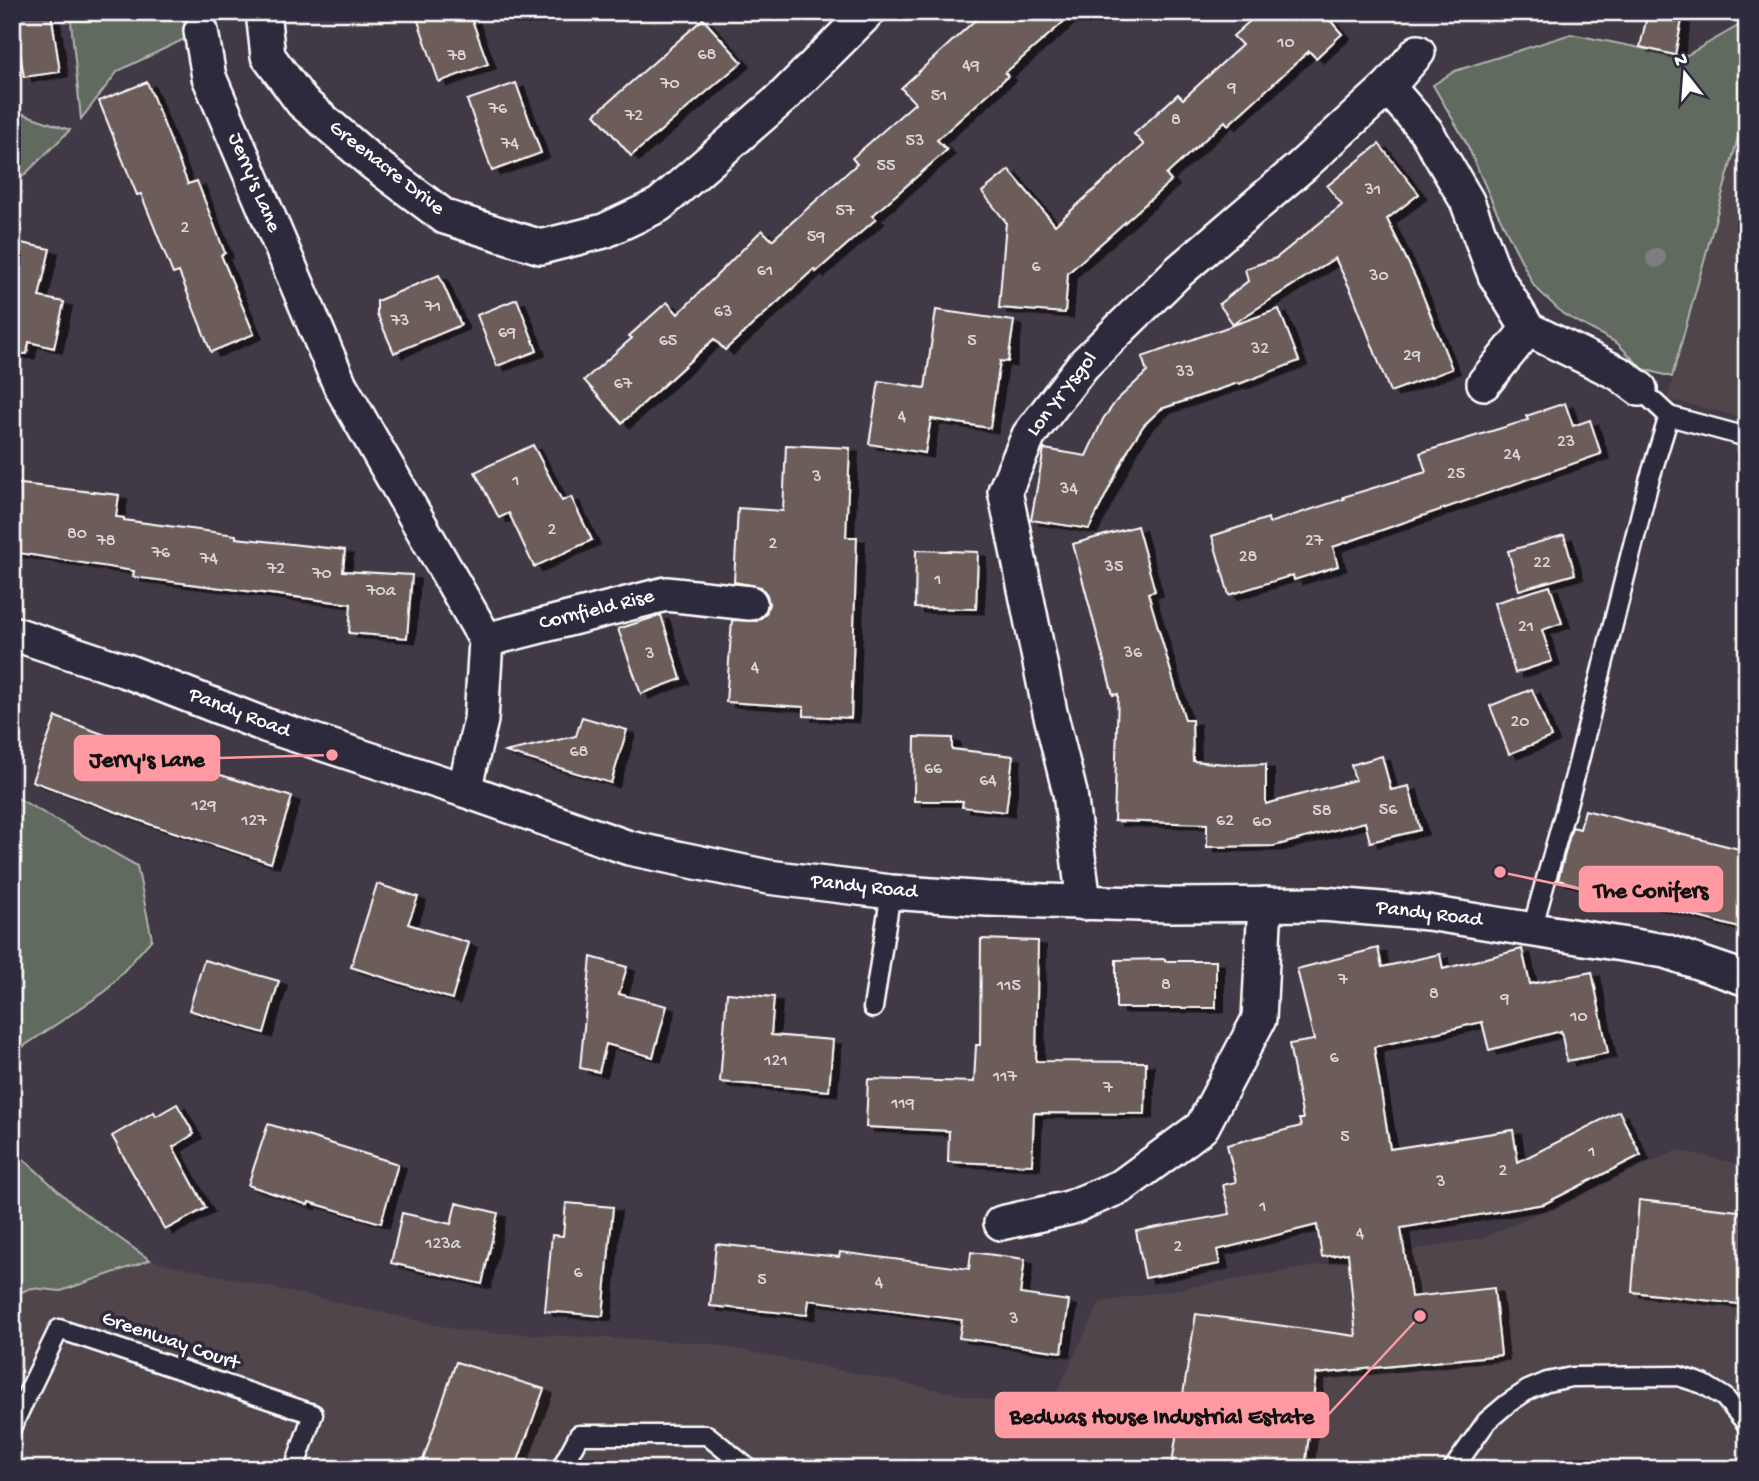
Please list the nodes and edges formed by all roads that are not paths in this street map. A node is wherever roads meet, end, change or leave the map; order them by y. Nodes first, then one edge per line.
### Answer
1 (263, 12) edge
2 (868, 12) edge
3 (201, 31) dead end
4 (1418, 52) dead end
5 (1388, 87) junction
6 (1528, 329) junction
7 (1484, 383) dead end
8 (1640, 389) joint
9 (1670, 416) junction
10 (1747, 437) edge
11 (750, 603) dead end
12 (12, 633) edge
13 (486, 640) junction
14 (464, 790) junction
15 (891, 892) junction
16 (1084, 903) junction
17 (1265, 904) junction
18 (1532, 929) junction
19 (1747, 979) edge
20 (873, 1008) dead end
21 (1001, 1223) dead end
22 (1747, 1424) edge
23 (12, 1426) edge
24 (294, 1469) edge
25 (561, 1469) edge
26 (749, 1469) edge
27 (1453, 1469) edge

1 - 2 street, Greenacre Drive
3 - 13 street, Jerry's Lane
4 - 5 street, Lon Yr Ysgol
5 - 6 street
5 - 16 street, Lon Yr Ysgol
6 - 7 street
6 - 8 street
8 - 9 lane
9 - 10 lane
9 - 18 lane
11 - 13 street, Cornfield Rise
12 - 14 street, Pandy Road
13 - 14 street
14 - 15 street, Pandy Road
15 - 16 street, Pandy Road
15 - 20 lane
16 - 17 street, Pandy Road
17 - 18 street, Pandy Road
17 - 21 street
18 - 19 street, Pandy Road
22 - 27 lane
23 - 24 lane, Greenway Court
25 - 26 lane

